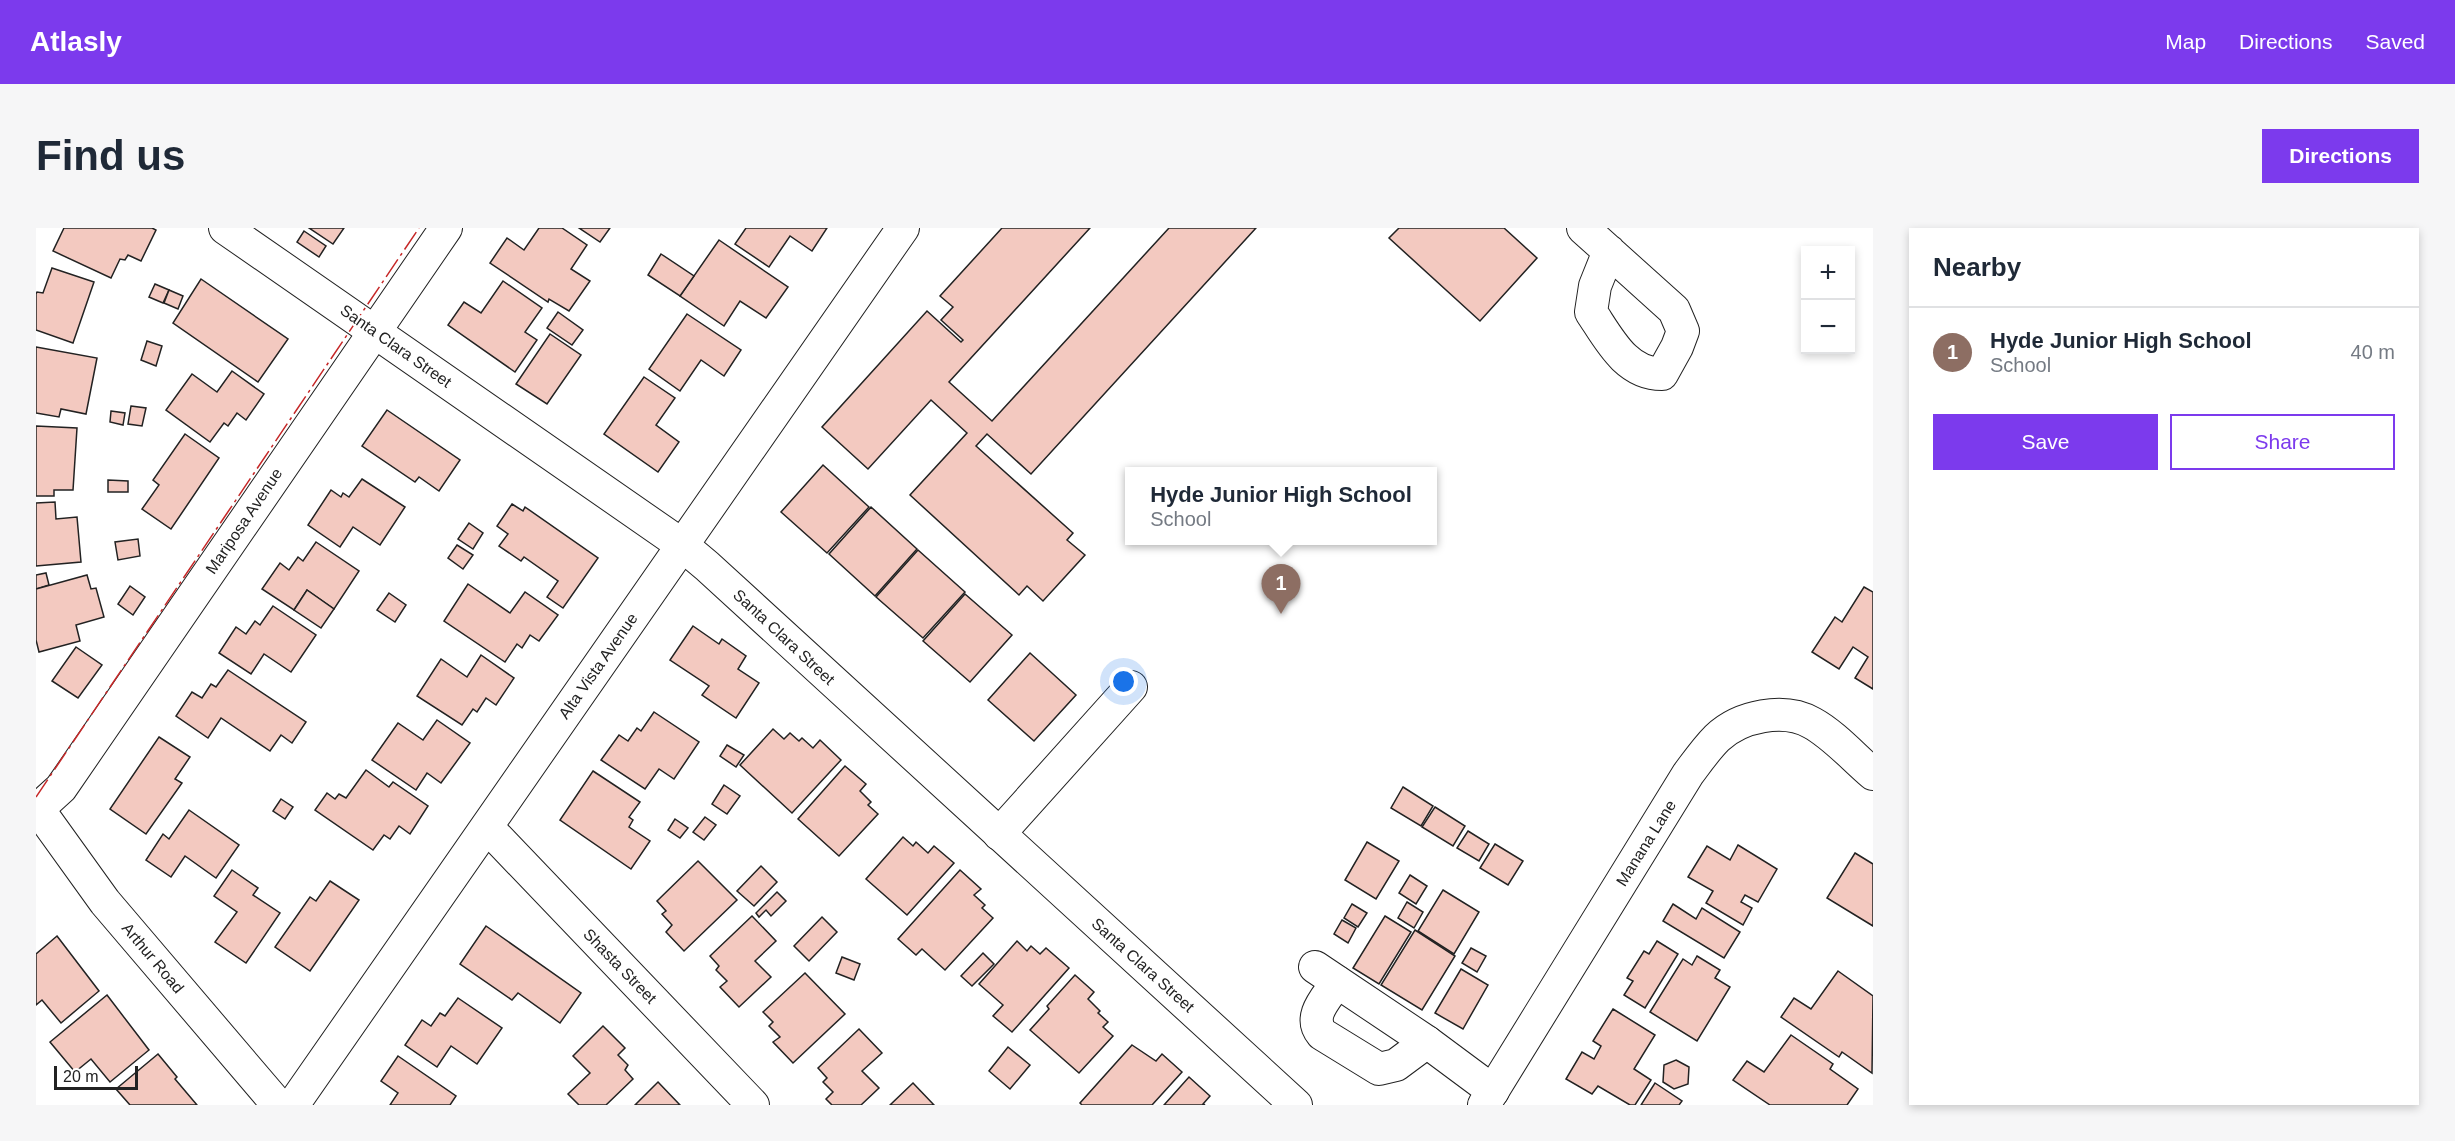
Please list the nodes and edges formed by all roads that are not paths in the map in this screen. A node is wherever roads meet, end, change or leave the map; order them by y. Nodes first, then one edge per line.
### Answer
1 (225, 228) edge
2 (446, 228) edge
3 (903, 228) edge
4 (1583, 228) edge
5 (1609, 251) dead end
6 (374, 331) junction
7 (682, 545) junction
8 (1131, 687) dead end
9 (1873, 774) edge
10 (37, 807) edge
11 (487, 827) junction
12 (999, 834) junction
13 (1427, 1042) junction
14 (1489, 1098) edge
15 (278, 1105) edge
16 (293, 1105) edge
17 (753, 1105) edge
18 (1296, 1105) edge

1 - 6 street, Santa Clara Street
2 - 6 street, Mariposa Avenue
3 - 7 street, Alta Vista Avenue
4 - 5 street
6 - 7 street, Santa Clara Street
6 - 10 street, Mariposa Avenue
7 - 11 street, Alta Vista Avenue
7 - 12 street, Santa Clara Street
8 - 12 street
9 - 14 street, Manana Lane
10 - 15 street, Arthur Road
11 - 16 street, Alta Vista Avenue
11 - 17 street, Shasta Street
12 - 18 street, Santa Clara Street
13 - 13 street
13 - 14 street

